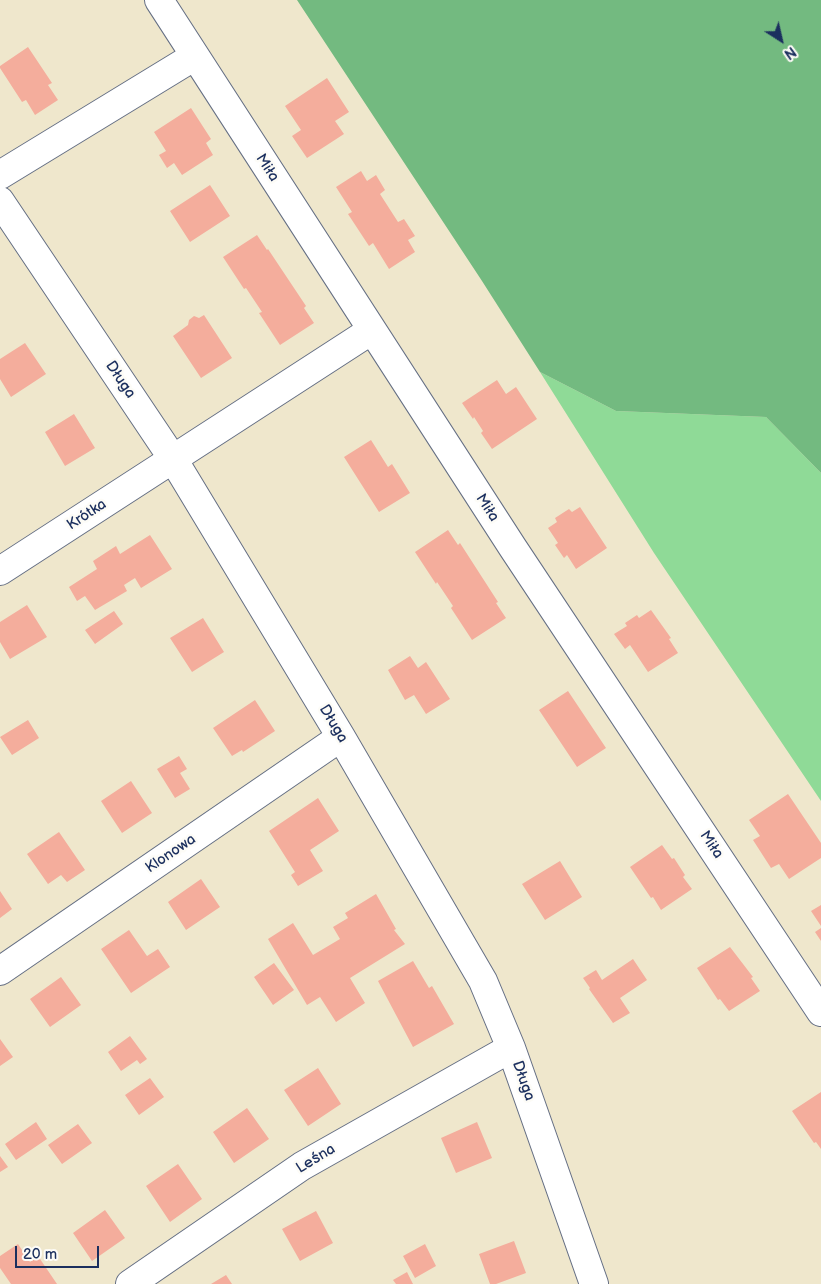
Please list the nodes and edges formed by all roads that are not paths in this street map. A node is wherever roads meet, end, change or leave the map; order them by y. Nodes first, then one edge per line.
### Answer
1 (159, 0) edge
2 (195, 56) junction
3 (0, 175) edge
4 (0, 201) edge
5 (372, 330) junction
6 (173, 459) junction
7 (0, 571) edge
8 (341, 737) junction
9 (0, 971) edge
10 (821, 1012) edge
11 (511, 1048) junction
12 (130, 1284) edge
13 (594, 1284) edge

1 - 2 street, Miła
2 - 3 street
2 - 5 street, Miła
4 - 6 street, Długa
5 - 6 street, Krótka
5 - 10 street, Miła
6 - 7 street, Krótka
6 - 8 street, Długa
8 - 9 street, Klonowa
8 - 11 street, Długa
11 - 12 street, Leśna
11 - 13 street, Długa

